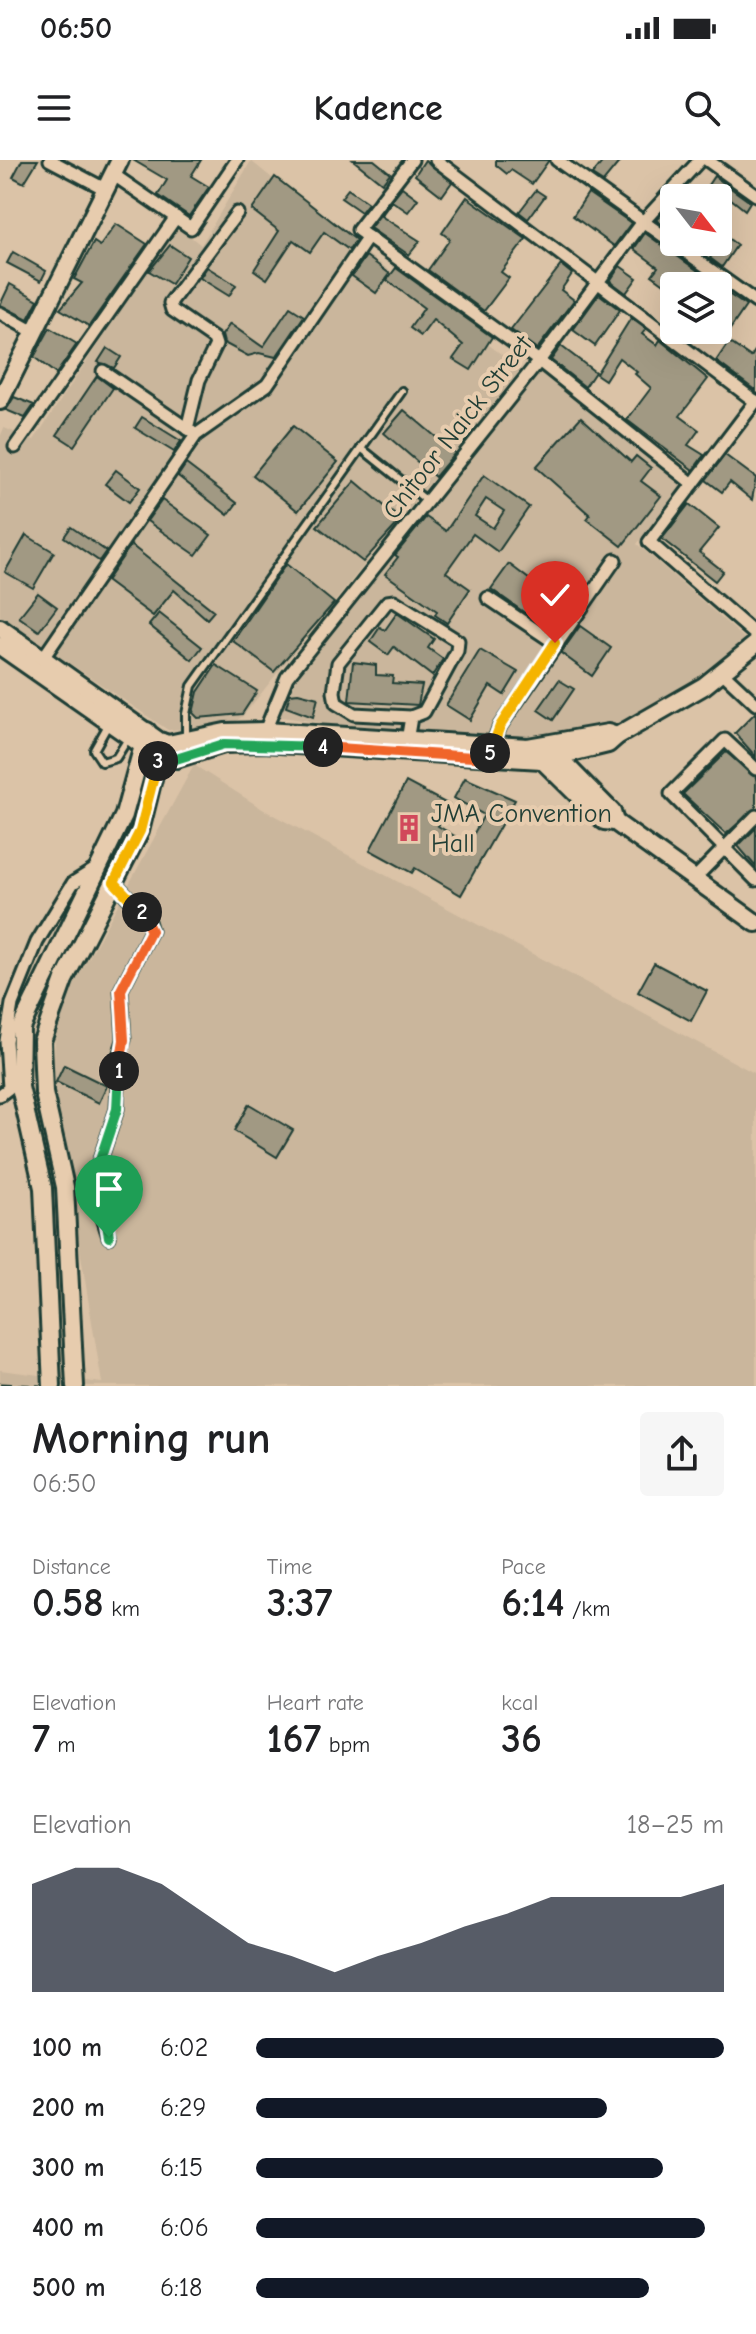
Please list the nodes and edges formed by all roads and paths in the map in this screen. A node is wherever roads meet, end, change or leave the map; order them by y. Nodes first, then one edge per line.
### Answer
1 (50, 160) edge
2 (237, 160) edge
3 (412, 160) edge
4 (436, 160) edge
5 (557, 160) edge
6 (700, 160) edge
7 (707, 160) edge
8 (113, 175) edge
9 (756, 195) edge
10 (237, 213) dead end
11 (176, 217) junction
12 (642, 223) junction
13 (363, 233) junction
14 (596, 284) junction
15 (756, 302) edge
16 (0, 313) edge
17 (34, 332) junction
18 (539, 361) junction
19 (103, 371) dead end
20 (402, 391) dead end
21 (0, 401) edge
22 (756, 401) edge
23 (191, 432) junction
24 (15, 447) dead end
25 (361, 448) junction
26 (693, 484) junction
27 (427, 501) junction
28 (615, 560) dead end
29 (488, 598) dead end
30 (0, 628) edge
31 (756, 635) edge
32 (555, 643) junction
33 (756, 644) edge
34 (0, 646) edge
35 (43, 658) junction
36 (722, 672) junction
37 (756, 704) edge
38 (411, 717) junction
39 (109, 721) junction
40 (265, 731) junction
41 (138, 739) junction
42 (186, 739) junction
43 (407, 741) junction
44 (161, 750) junction
45 (490, 752) junction
46 (549, 755) junction
47 (756, 769) edge
48 (756, 816) edge
49 (724, 848) junction
50 (97, 868) junction
51 (694, 879) junction
52 (756, 880) edge
53 (114, 882) junction
54 (756, 923) edge
55 (0, 1095) edge
56 (109, 1237) dead end
57 (52, 1386) edge
58 (75, 1386) edge

1 - 8 street
2 - 11 street
3 - 13 street
4 - 14 street
5 - 12 street
6 - 12 street, Chitoor Naick Street
7 - 9 street
8 - 11 street
8 - 17 main road
10 - 23 street
11 - 24 street
12 - 14 street, Chitoor Naick Street
12 - 15 street
13 - 18 street
13 - 23 street
14 - 18 street, Chitoor Naick Street
14 - 22 street
16 - 17 street
17 - 21 main road
18 - 26 street
18 - 27 street, Chitoor Naick Street
19 - 23 street
20 - 25 lane
22 - 26 street
23 - 35 street
25 - 27 lane
25 - 42 lane
26 - 31 street
27 - 40 street, Chitoor Naick Street
28 - 32 street
29 - 32 street
30 - 35 main road
32 - 45 street
33 - 36 main road
34 - 39 main road
35 - 41 main road
36 - 37 street
36 - 46 main road
38 - 38 street
38 - 43 street
39 - 41 main road
39 - 41 lane
40 - 42 main road
40 - 43 main road
41 - 44 main road
41 - 50 main road
42 - 44 main road
43 - 45 main road
44 - 45 main road
44 - 53 main road
45 - 46 main road
45 - 46 main road
46 - 51 main road
47 - 49 street
48 - 49 street
49 - 51 street
49 - 52 street
50 - 55 street
50 - 57 main road
51 - 54 main road
53 - 56 street
53 - 58 main road

